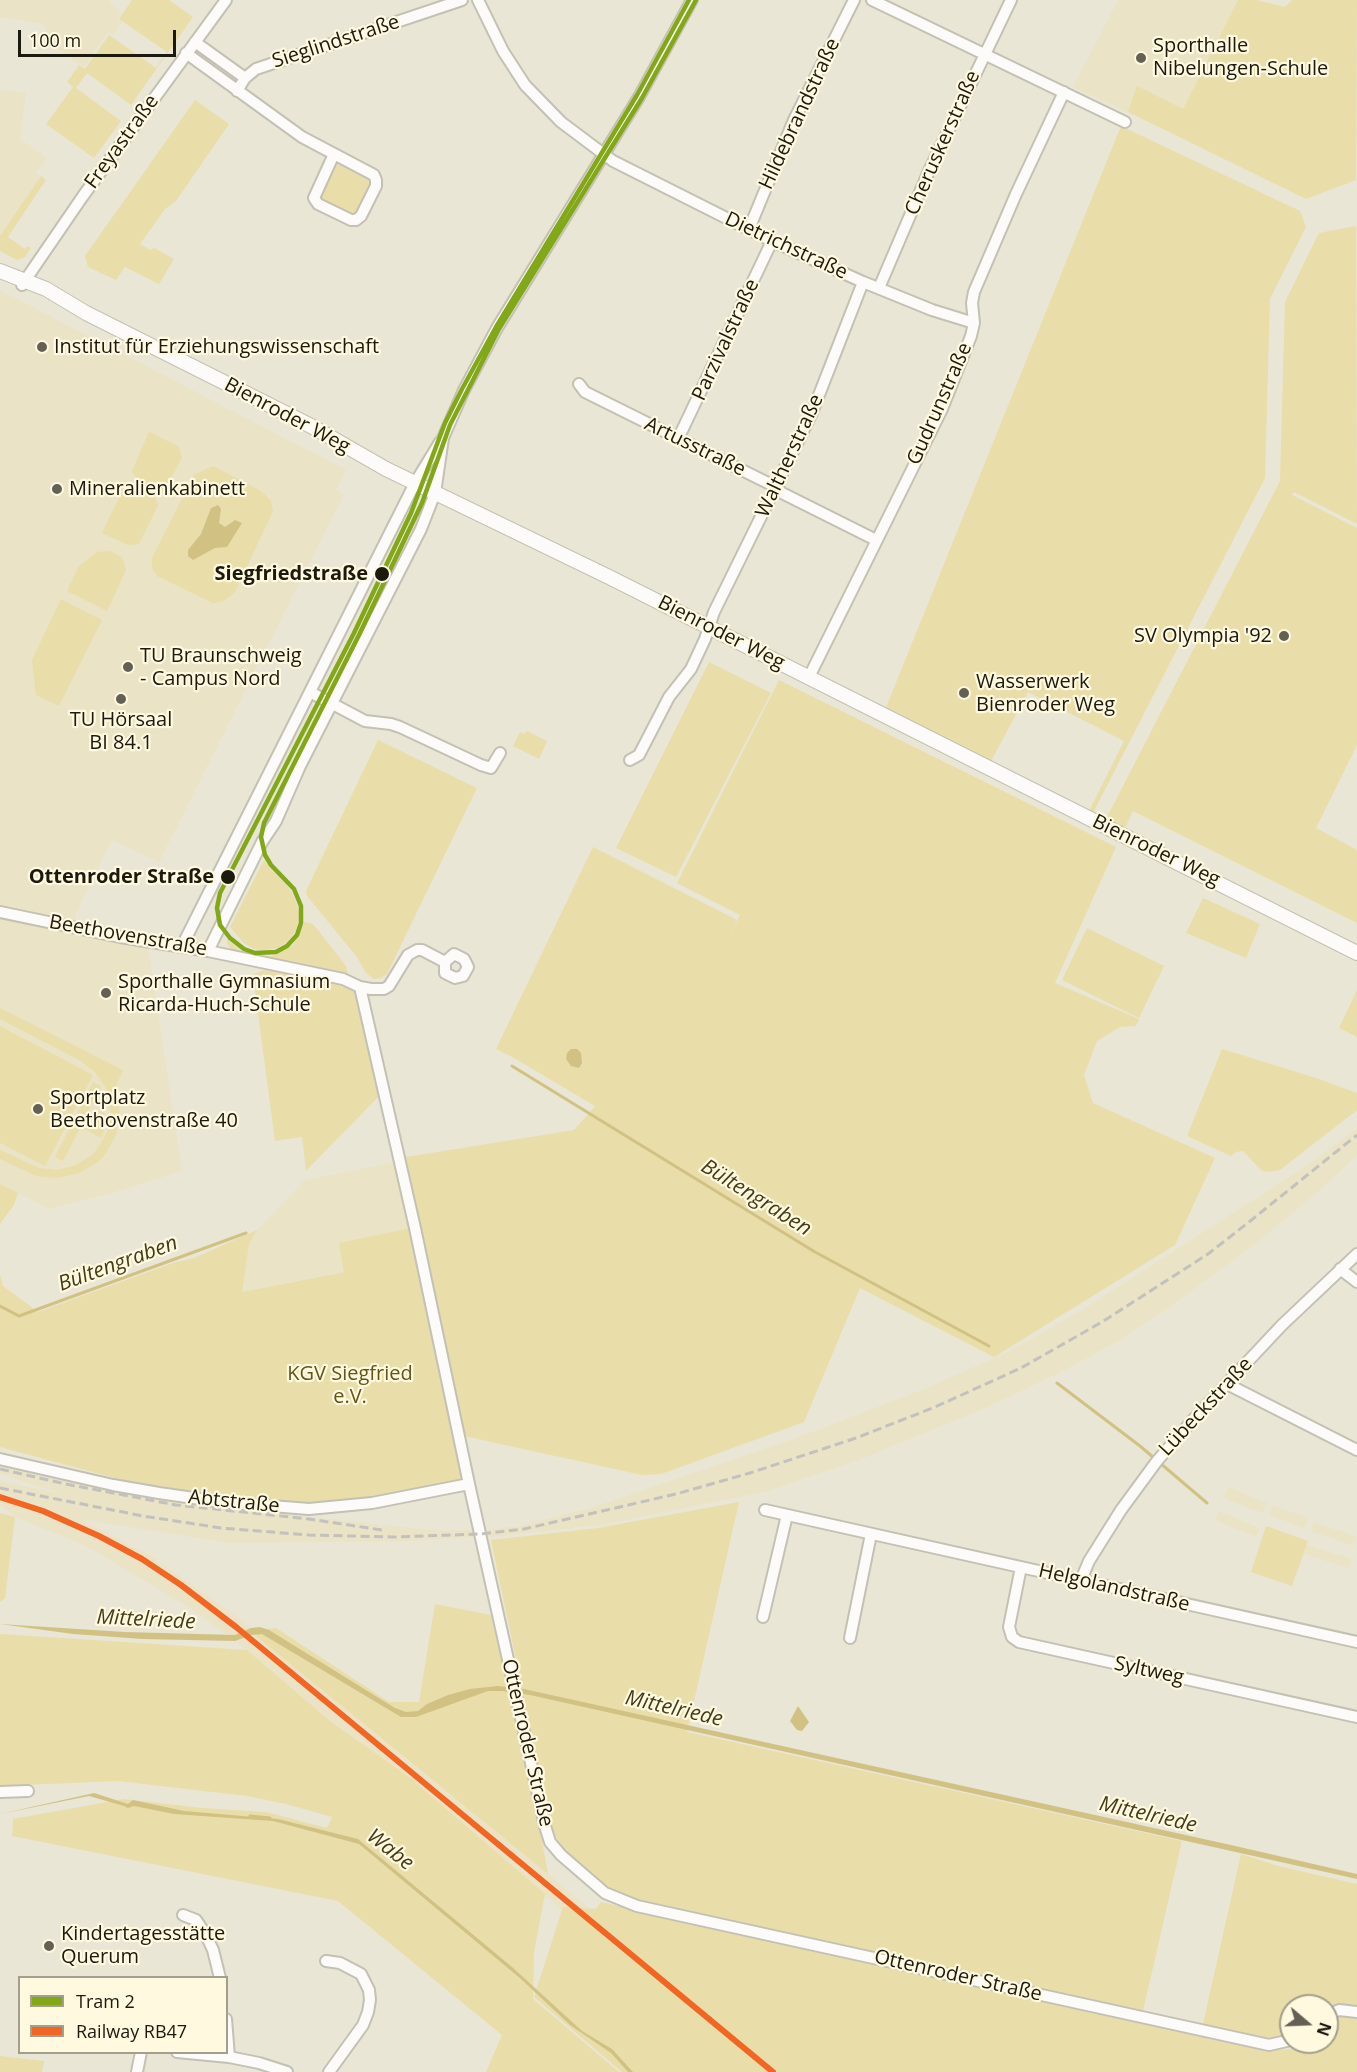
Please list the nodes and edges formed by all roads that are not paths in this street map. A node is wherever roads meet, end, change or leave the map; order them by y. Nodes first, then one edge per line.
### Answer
1 (226, 0) edge
2 (462, 0) edge
3 (478, 0) edge
4 (692, 0) edge
5 (854, 0) edge
6 (872, 0) edge
7 (1011, 0) edge
8 (195, 42) junction
9 (186, 53) junction
10 (984, 54) junction
11 (245, 78) junction
12 (237, 91) junction
13 (1064, 92) junction
14 (1125, 122) dead end
15 (333, 154) junction
16 (604, 155) junction
17 (749, 229) junction
18 (772, 241) junction
19 (0, 271) edge
20 (863, 282) junction
21 (24, 283) junction
22 (879, 288) junction
23 (974, 323) junction
24 (579, 384) dead end
25 (443, 438) junction
26 (678, 439) junction
27 (415, 483) junction
28 (776, 487) junction
29 (435, 493) junction
30 (876, 540) junction
31 (709, 627) junction
32 (809, 677) junction
33 (310, 692) junction
34 (332, 704) junction
35 (500, 753) dead end
36 (630, 760) dead end
37 (0, 912) edge
38 (182, 946) junction
39 (208, 951) junction
40 (1357, 952) edge
41 (445, 962) dead end
42 (360, 987) junction
43 (1357, 1254) edge
44 (1340, 1269) junction
45 (1357, 1282) edge
46 (1227, 1384) junction
47 (1357, 1450) edge
48 (0, 1459) edge
49 (469, 1484) junction
50 (765, 1510) dead end
51 (787, 1515) junction
52 (871, 1534) junction
53 (1021, 1567) junction
54 (1081, 1580) junction
55 (763, 1617) dead end
56 (850, 1638) dead end
57 (1357, 1642) edge
58 (1357, 1718) edge
59 (28, 1791) dead end
60 (0, 1792) edge
61 (183, 1915) dead end
62 (327, 1961) dead end
63 (220, 1976) edge
64 (1339, 2010) edge
65 (1357, 2012) edge
66 (1279, 2043) edge
67 (228, 2044) edge
68 (141, 2054) edge
69 (198, 2054) edge
70 (229, 2057) junction
71 (137, 2072) edge
72 (287, 2072) edge
73 (330, 2072) edge

1 - 8 street, Freyastraße
2 - 11 street, Sieglindstraße
3 - 16 street, Dietrichstraße
4 - 16 street
5 - 17 street, Hildebrandstraße
6 - 10 street
7 - 10 street, Cheruskerstraße
8 - 9 street, Freyastraße
8 - 11 street
9 - 12 street
9 - 21 street, Freyastraße
10 - 13 street
10 - 22 street, Cheruskerstraße
11 - 12 street
12 - 15 street
13 - 14 street
13 - 23 street, Gudrunstraße
15 - 15 street
16 - 17 street, Dietrichstraße
16 - 25 street
17 - 18 street, Dietrichstraße
18 - 20 street, Dietrichstraße
18 - 26 street, Parzivalstraße
19 - 21 main road, Bienroder Weg
20 - 22 street, Dietrichstraße
20 - 28 street, Waltherstraße
21 - 27 main road, Bienroder Weg
22 - 23 street, Dietrichstraße
23 - 30 street, Gudrunstraße
24 - 26 street, Artusstraße
25 - 27 street
25 - 29 street
26 - 28 street, Artusstraße
27 - 29 main road, Bienroder Weg
27 - 33 street
28 - 30 street, Artusstraße
28 - 31 street, Waltherstraße
29 - 31 main road, Bienroder Weg
29 - 34 street
30 - 32 street, Gudrunstraße
31 - 32 main road, Bienroder Weg
31 - 36 street, Waltherstraße
32 - 40 main road, Bienroder Weg
33 - 34 street
33 - 38 street
34 - 35 street
34 - 39 street
37 - 38 street, Beethovenstraße
38 - 39 street, Beethovenstraße
39 - 42 street, Beethovenstraße
41 - 42 street
42 - 49 street, Ottenroder Straße
43 - 44 street, Lübeckstraße
44 - 45 street
44 - 46 street, Lübeckstraße
46 - 47 street
46 - 54 street, Lübeckstraße
48 - 49 street, Abtstraße
49 - 66 street, Ottenroder Straße
50 - 51 street, Helgolandstraße
51 - 52 street, Helgolandstraße
51 - 55 street
52 - 53 street, Helgolandstraße
52 - 56 street
53 - 54 street, Helgolandstraße
53 - 58 street, Syltweg
54 - 57 street, Helgolandstraße
59 - 60 street
61 - 63 street
62 - 73 street
64 - 65 street
67 - 70 street
68 - 71 street
69 - 70 street
70 - 72 street

